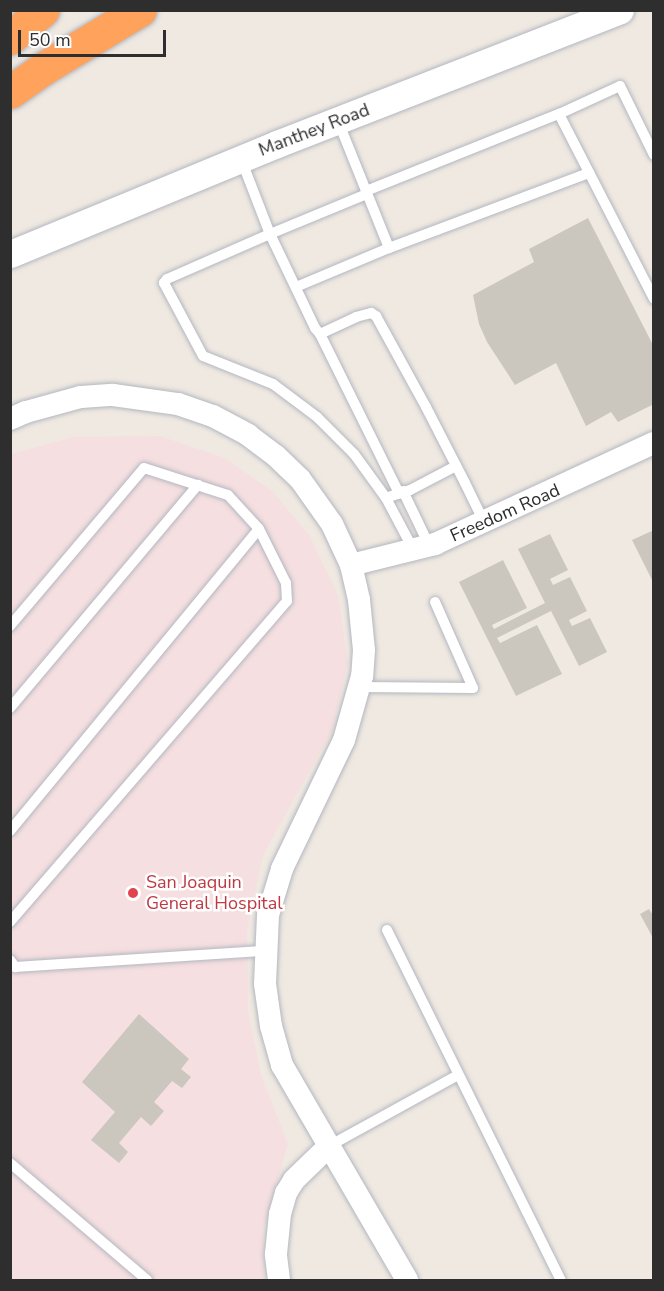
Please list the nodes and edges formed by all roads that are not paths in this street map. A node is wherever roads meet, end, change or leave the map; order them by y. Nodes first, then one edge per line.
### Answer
1 (43, 10) edge
2 (140, 10) edge
3 (620, 10) edge
4 (10, 38) edge
5 (10, 92) edge
6 (559, 114) junction
7 (337, 120) junction
8 (654, 155) edge
9 (240, 159) junction
10 (589, 173) junction
11 (366, 193) junction
12 (270, 234) junction
13 (389, 248) junction
14 (10, 254) edge
15 (296, 287) junction
16 (654, 299) edge
17 (320, 334) junction
18 (10, 419) edge
19 (654, 443) edge
20 (456, 466) junction
21 (198, 485) junction
22 (401, 492) junction
23 (386, 498) junction
24 (484, 522) junction
25 (259, 529) junction
26 (421, 548) junction
27 (351, 565) junction
28 (435, 602) dead end
29 (10, 626) edge
30 (359, 687) junction
31 (10, 708) edge
32 (10, 831) edge
33 (10, 922) edge
34 (387, 930) dead end
35 (265, 951) junction
36 (10, 960) edge
37 (458, 1074) junction
38 (329, 1146) junction
39 (10, 1163) edge
40 (147, 1281) edge
41 (279, 1281) edge
42 (407, 1281) edge
43 (561, 1281) edge

1 - 4 highway
2 - 5 highway
3 - 7 street, Manthey Road
6 - 8 lane
6 - 10 lane
6 - 11 lane
7 - 9 street, Manthey Road
7 - 11 lane
9 - 12 lane
9 - 14 street, Manthey Road
10 - 13 lane
10 - 16 lane
11 - 12 lane
11 - 13 lane
12 - 15 lane
12 - 23 lane
13 - 15 lane
15 - 17 lane
17 - 20 lane
17 - 22 lane
18 - 27 street
19 - 24 street, Freedom Road
20 - 22 lane
20 - 24 lane
21 - 25 lane
21 - 29 lane
21 - 31 lane
22 - 23 lane
22 - 26 lane
23 - 26 lane
24 - 26 street, Freedom Road
25 - 32 lane
25 - 33 lane
26 - 27 street, Freedom Road
27 - 30 street
28 - 30 lane
30 - 35 street
34 - 37 lane
35 - 36 lane
35 - 38 street
37 - 38 lane
37 - 43 lane
38 - 41 street
38 - 42 street
39 - 40 lane

